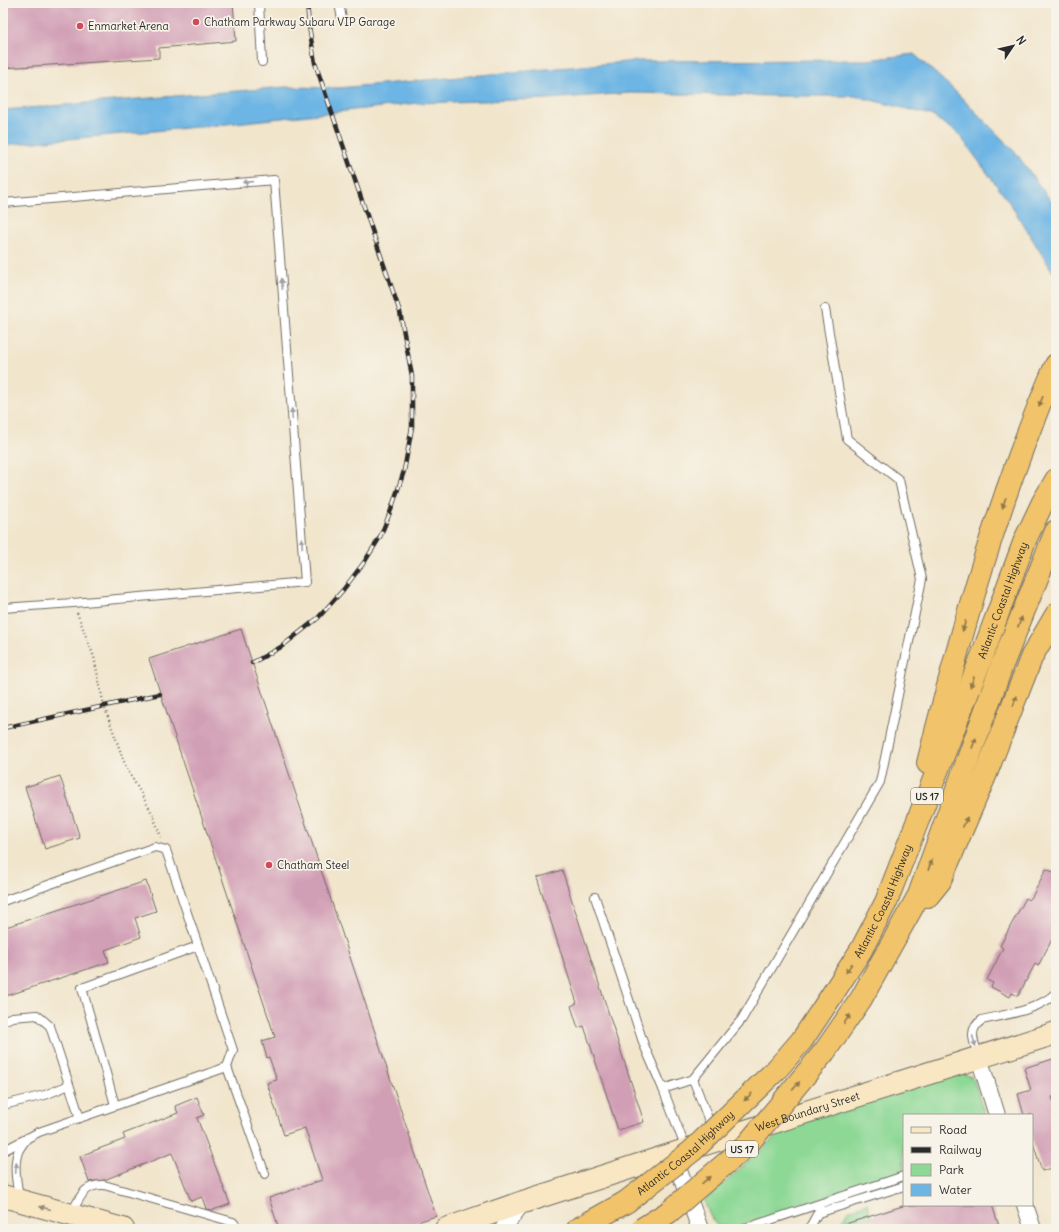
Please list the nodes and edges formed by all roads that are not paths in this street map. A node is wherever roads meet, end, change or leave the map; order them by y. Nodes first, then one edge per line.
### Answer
1 (259, 3) edge
2 (339, 3) edge
3 (342, 19) dead end
4 (262, 62) dead end
5 (3, 204) edge
6 (825, 309) dead end
7 (1056, 365) edge
8 (1056, 480) edge
9 (1056, 531) edge
10 (3, 608) edge
11 (1056, 615) edge
12 (906, 849) junction
13 (595, 897) dead end
14 (3, 901) edge
15 (198, 946) junction
16 (888, 950) junction
17 (1054, 996) edge
18 (3, 1021) edge
19 (1056, 1033) edge
20 (979, 1058) junction
21 (227, 1067) junction
22 (693, 1079) junction
23 (69, 1085) junction
24 (663, 1089) junction
25 (3, 1105) edge
26 (115, 1105) junction
27 (997, 1114) edge
28 (80, 1118) junction
29 (27, 1138) junction
30 (717, 1140) junction
31 (3, 1151) edge
32 (680, 1152) junction
33 (266, 1174) dead end
34 (903, 1176) edge
35 (903, 1186) edge
36 (11, 1198) edge
37 (523, 1202) junction
38 (824, 1203) junction
39 (1025, 1206) edge
40 (818, 1214) junction
41 (71, 1215) junction
42 (459, 1227) edge
43 (123, 1229) edge
44 (239, 1229) edge
45 (504, 1229) edge
46 (578, 1229) edge
47 (642, 1229) edge
48 (700, 1229) edge
49 (743, 1229) edge
50 (810, 1229) edge
51 (1033, 1229) edge

1 - 4 lane
2 - 3 lane
10 -> 5 lane
6 - 22 lane
7 -> 12 highway
8 -> 12 highway, Atlantic Coastal Highway / US 17
16 -> 9 highway, Atlantic Coastal Highway / US 17
16 -> 11 highway
12 -> 46 highway, Atlantic Coastal Highway / US 17, bridge
13 - 24 lane
14 - 15 lane
15 - 21 lane
15 - 26 lane
47 -> 16 highway, Atlantic Coastal Highway / US 17, bridge
17 -> 20 lane
18 - 23 lane
19 - 20 main road, West Boundary Street
20 - 27 street
20 - 30 main road, West Boundary Street
21 - 26 lane
21 - 33 lane
22 - 24 lane
22 - 30 lane
23 - 25 lane
23 - 28 lane
24 - 32 lane
26 - 28 lane
28 - 29 lane
29 - 31 lane
36 -> 29 lane
30 - 32 main road, West Boundary Street
32 - 37 main road, West Boundary Street
32 - 48 street
34 - 38 lane
35 - 40 lane
41 -> 36 main road
37 - 42 main road, West Boundary Street
37 - 45 street
38 - 40 lane
38 - 49 lane
39 - 51 street
40 - 50 lane
41 - 43 main road
41 - 44 lane

